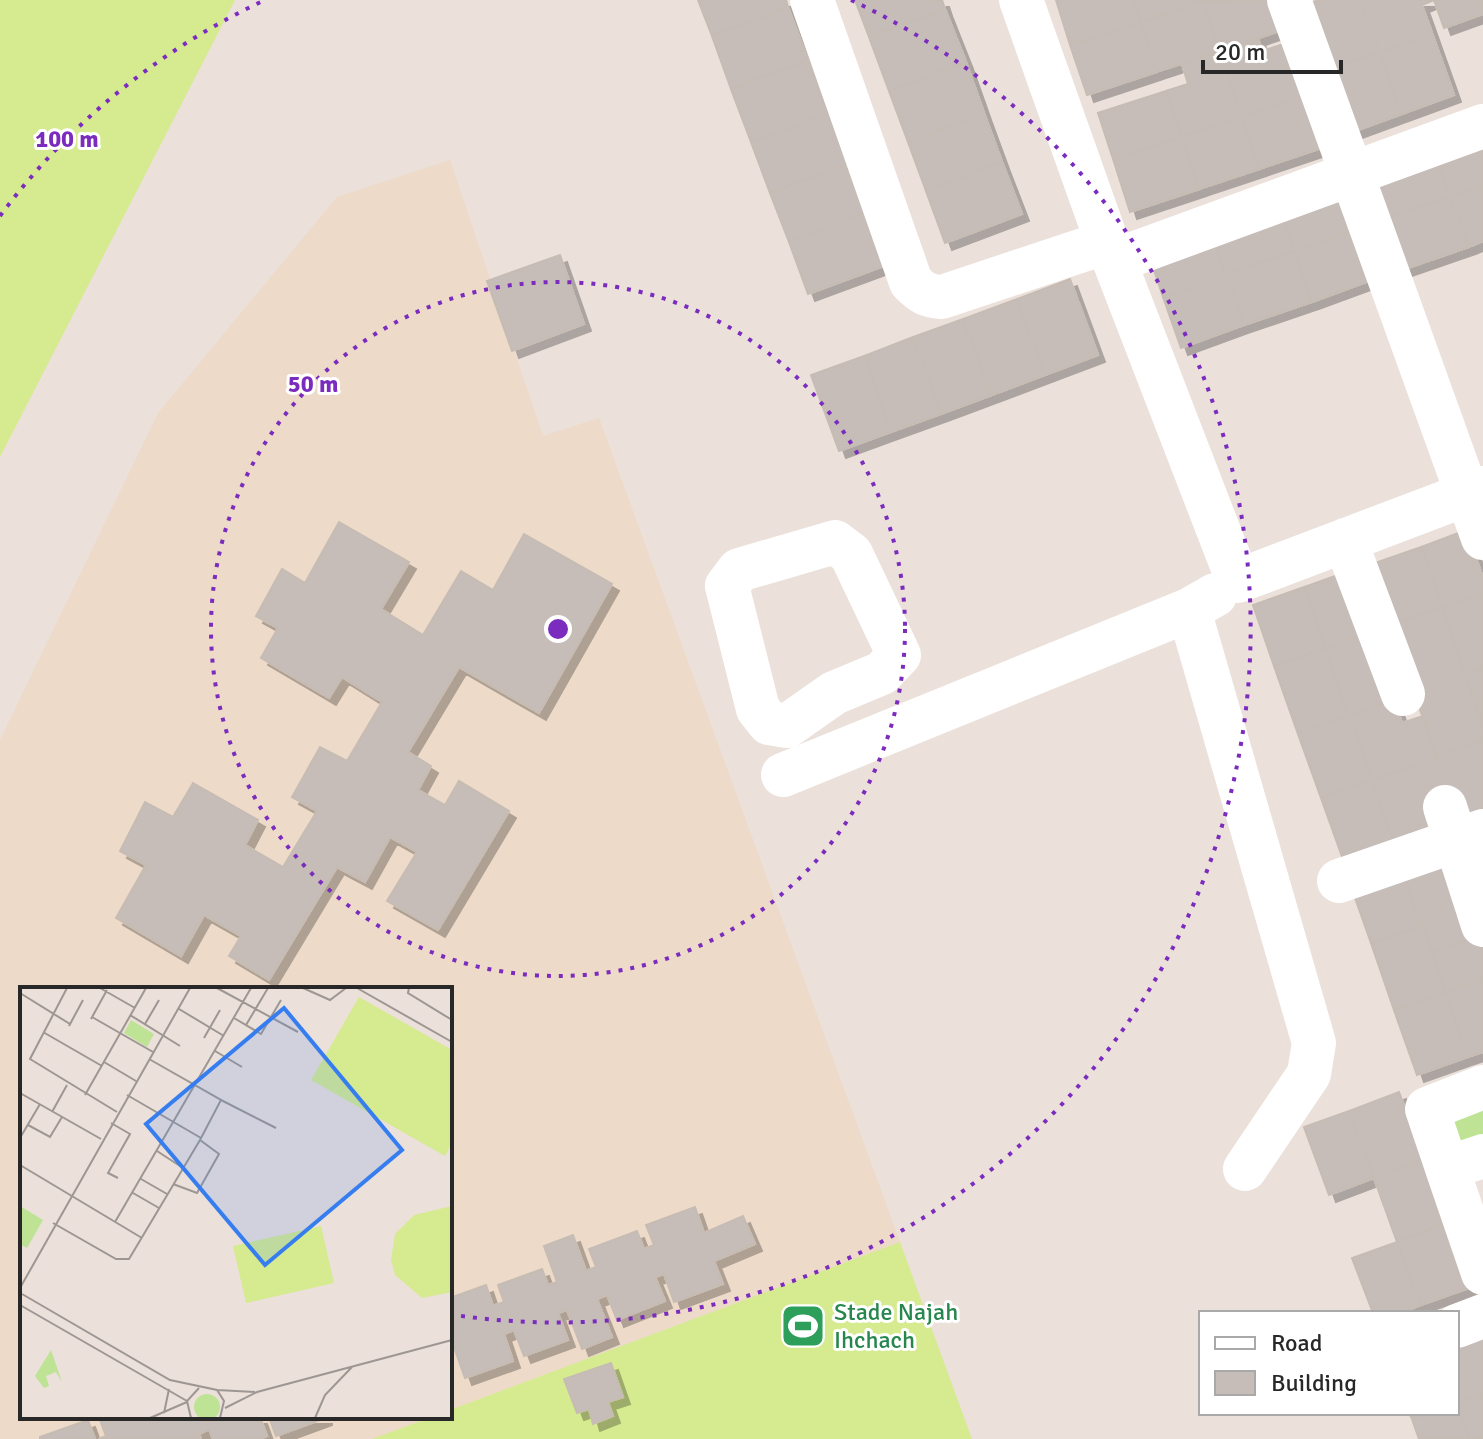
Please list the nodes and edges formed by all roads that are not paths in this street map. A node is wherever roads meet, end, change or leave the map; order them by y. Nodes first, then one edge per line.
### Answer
1 (812, 0) edge
2 (1021, 0) edge
3 (1289, 0) edge
4 (1483, 126) edge
5 (1351, 173) junction
6 (1110, 252) junction
7 (1475, 491) edge
8 (1483, 538) edge
9 (1345, 540) junction
10 (1238, 581) junction
11 (1189, 610) junction
12 (834, 693) dead end
13 (1403, 694) dead end
14 (856, 746) junction
15 (783, 775) dead end
16 (1461, 826) edge
17 (1339, 881) dead end
18 (1483, 925) edge
19 (1483, 1087) edge
20 (1465, 1162) edge
21 (1245, 1169) dead end
22 (1483, 1273) edge
23 (1483, 1316) edge
24 (1459, 1325) edge

1 - 6 street
2 - 6 street
3 - 5 street
4 - 5 street
5 - 6 street
5 - 7 street
6 - 10 street
7 - 8 street
7 - 9 street
9 - 10 street
9 - 13 street
10 - 11 street
11 - 14 street
11 - 21 street
12 - 14 street
14 - 15 street
16 - 17 street
16 - 18 street
19 - 20 street
20 - 22 street
23 - 24 street

